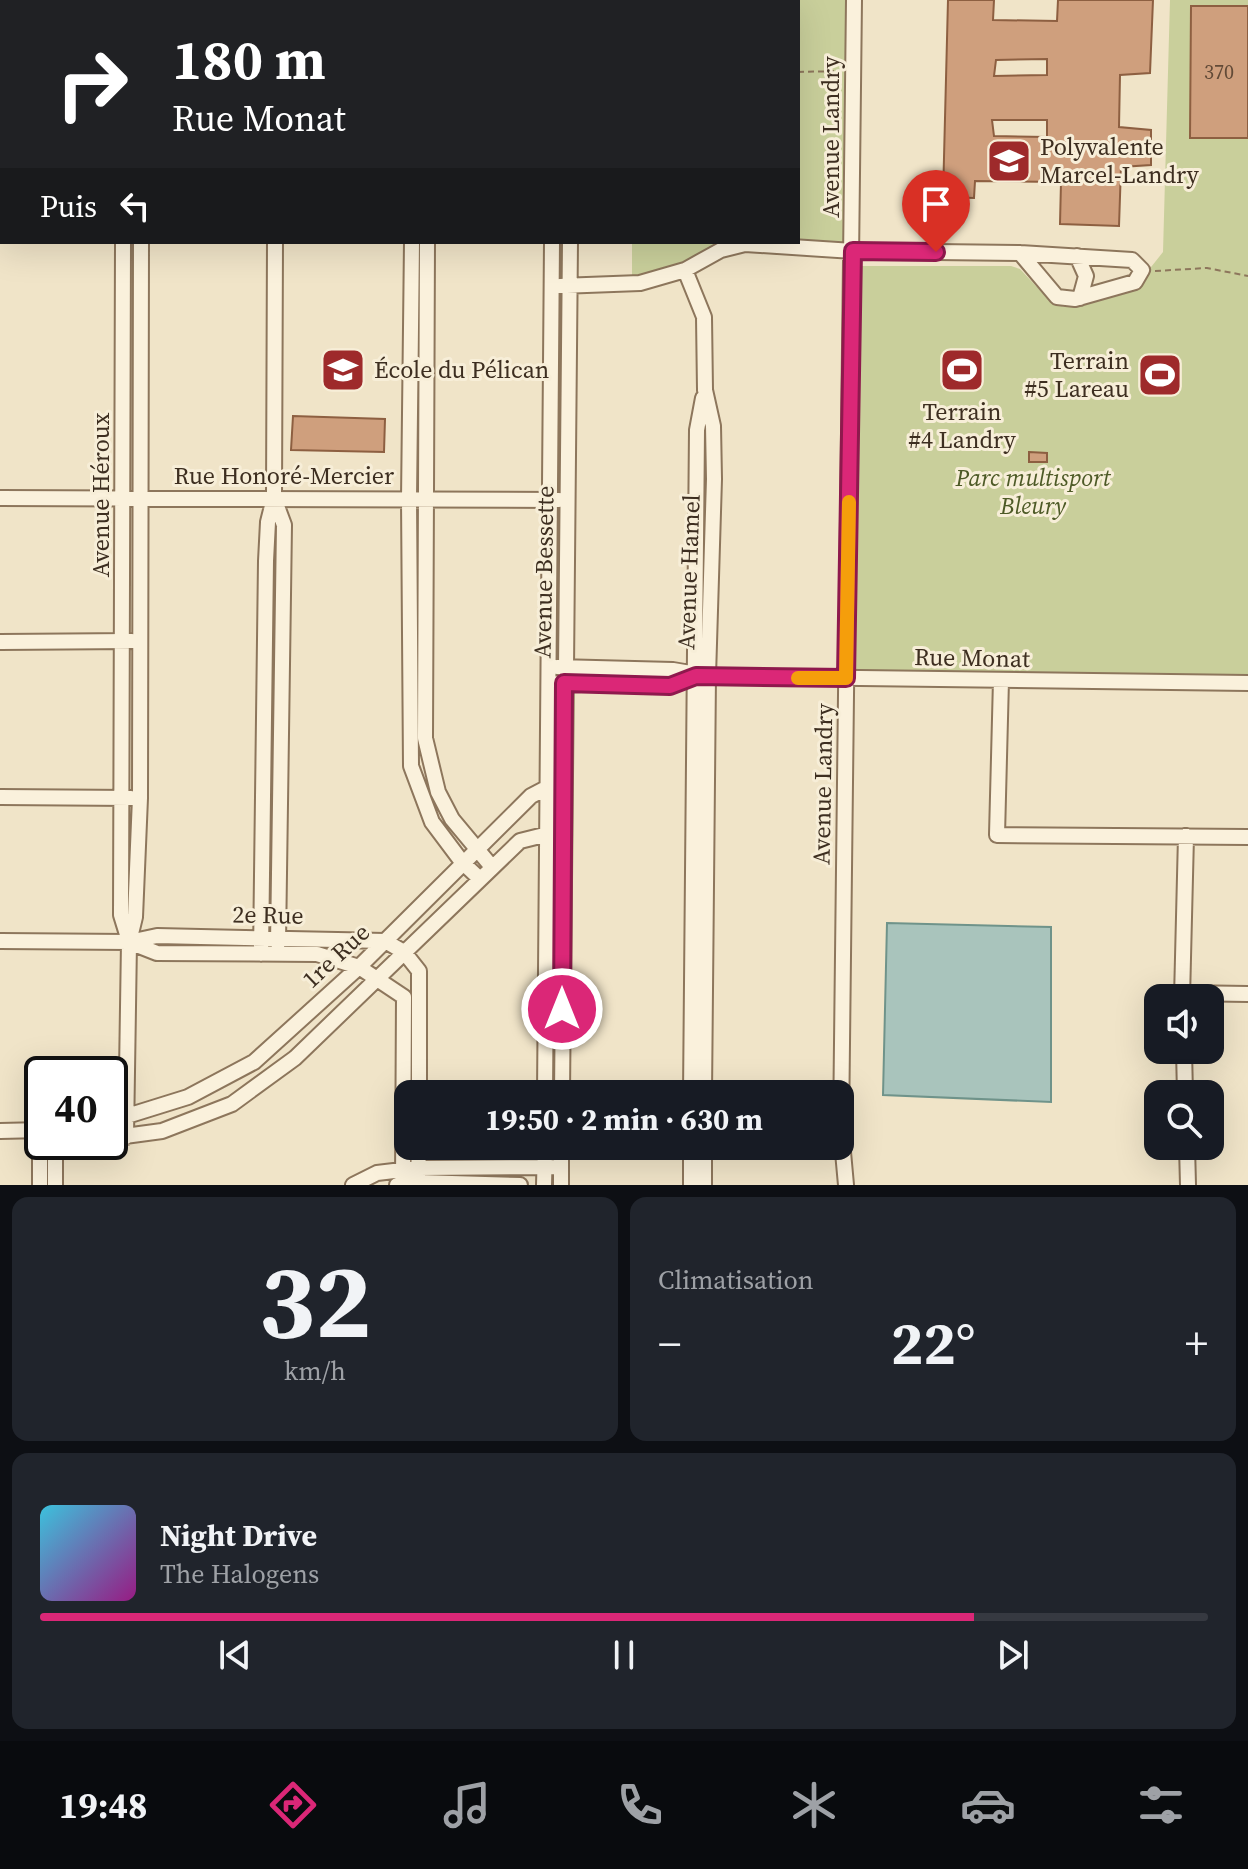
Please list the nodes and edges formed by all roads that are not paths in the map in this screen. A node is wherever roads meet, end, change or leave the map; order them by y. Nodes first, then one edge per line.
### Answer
1 (854, 0) edge
2 (123, 244) edge
3 (141, 244) edge
4 (275, 244) edge
5 (412, 244) edge
6 (427, 244) edge
7 (552, 244) edge
8 (570, 244) edge
9 (853, 251) junction
10 (1020, 253) junction
11 (1077, 256) junction
12 (685, 270) junction
13 (141, 272) junction
14 (123, 273) junction
15 (569, 285) junction
16 (552, 286) junction
17 (1080, 298) junction
18 (0, 498) edge
19 (123, 498) junction
20 (139, 498) junction
21 (274, 498) junction
22 (409, 499) junction
23 (425, 499) junction
24 (550, 500) junction
25 (567, 500) junction
26 (123, 641) junction
27 (0, 642) edge
28 (139, 642) junction
29 (549, 667) junction
30 (564, 667) junction
31 (702, 676) junction
32 (846, 678) junction
33 (1001, 680) junction
34 (556, 683) junction
35 (1248, 683) edge
36 (418, 692) junction
37 (265, 710) junction
38 (281, 710) junction
39 (139, 715) junction
40 (122, 716) junction
41 (563, 781) junction
42 (548, 786) junction
43 (0, 797) edge
44 (122, 797) junction
45 (140, 798) junction
46 (563, 831) junction
47 (547, 834) junction
48 (1186, 836) junction
49 (1248, 837) edge
50 (475, 849) junction
51 (462, 862) junction
52 (492, 867) junction
53 (480, 879) junction
54 (262, 936) junction
55 (278, 937) junction
56 (0, 941) edge
57 (385, 941) junction
58 (129, 942) junction
59 (699, 949) junction
60 (404, 952) junction
61 (261, 954) junction
62 (277, 955) junction
63 (359, 967) junction
64 (378, 978) junction
65 (1182, 984) edge
66 (1248, 994) edge
67 (1224, 995) edge
68 (562, 1009) junction
69 (546, 1010) junction
70 (128, 1056) edge
71 (419, 1080) edge
72 (545, 1080) edge
73 (562, 1080) edge
74 (692, 1080) edge
75 (704, 1080) edge
76 (128, 1116) edge
77 (0, 1131) edge
78 (24, 1131) edge
79 (128, 1137) edge
80 (40, 1160) edge
81 (55, 1160) edge
82 (415, 1160) edge
83 (544, 1160) edge
84 (561, 1160) edge
85 (691, 1160) edge
86 (704, 1160) edge
87 (1187, 1160) edge
88 (544, 1166) junction
89 (561, 1167) junction
90 (409, 1180) edge
91 (40, 1185) edge
92 (55, 1185) edge
93 (353, 1185) edge
94 (520, 1185) edge
95 (544, 1185) edge
96 (561, 1185) edge
97 (691, 1185) edge
98 (704, 1185) edge
99 (846, 1185) edge
100 (1188, 1185) edge

1 - 9 street, Avenue Landry
2 - 14 street, Avenue Héroux
3 - 13 street, Avenue Héroux
4 - 21 street
5 - 22 street
6 - 23 street
7 - 16 street, Avenue Bessette
8 - 15 street, Avenue Bessette
9 - 10 street
9 - 12 street
9 - 32 street, Avenue Landry
10 - 11 street
10 - 17 street
11 - 17 street
11 - 17 street
12 - 15 street
12 - 31 street, Avenue Hamel
13 - 14 street
13 - 20 street, Avenue Héroux
14 - 19 street, Avenue Héroux
15 - 16 street
15 - 25 street, Avenue Bessette
16 - 24 street, Avenue Bessette
18 - 19 street, Rue Honoré-Mercier
19 - 20 street, Rue Honoré-Mercier
19 - 26 street, Avenue Héroux
20 - 21 street, Rue Honoré-Mercier
20 - 28 street, Avenue Héroux
21 - 22 street, Rue Honoré-Mercier
21 - 37 street
21 - 38 street
22 - 23 street, Rue Honoré-Mercier
22 - 36 street
23 - 24 street, Rue Honoré-Mercier
23 - 36 street
24 - 25 street, Rue Honoré-Mercier
24 - 29 street, Avenue Bessette
25 - 30 street, Avenue Bessette
26 - 27 street
26 - 28 street
26 - 40 street, Avenue Héroux
28 - 39 street, Avenue Héroux
29 - 30 street, Rue Monat
29 - 34 street, Avenue Bessette
30 - 31 street, Rue Monat
30 - 34 street, Avenue Bessette
31 - 32 street, Rue Monat
31 - 34 street, Rue Monat
31 - 59 street, Avenue Hamel
32 - 33 street, Rue Monat
32 - 99 street, Avenue Landry
33 - 35 street, Rue Monat
33 - 48 street
34 - 41 street, Avenue Bessette
34 - 42 street, Avenue Bessette
36 - 50 street
36 - 51 street
37 - 38 street
37 - 54 street
38 - 55 street
39 - 40 street
39 - 45 street, Avenue Héroux
40 - 44 street, Avenue Héroux
41 - 42 street, 1re Rue
41 - 46 street, Avenue Bessette
42 - 47 street, Avenue Bessette
42 - 50 street, 1re Rue
43 - 44 street
44 - 45 street
44 - 58 street, Avenue Héroux
45 - 58 street, Avenue Héroux
46 - 47 street, 1re Rue
46 - 68 street, Avenue Bessette
47 - 52 street, 1re Rue
47 - 69 street, Avenue Bessette
48 - 49 street
48 - 65 street
50 - 51 street, 1re Rue
50 - 52 street
51 - 53 street
51 - 57 street, 1re Rue
52 - 53 street, 1re Rue
53 - 60 street, 1re Rue
54 - 55 street, 2e Rue
54 - 58 street, 2e Rue
54 - 61 street
55 - 57 street, 2e Rue
55 - 62 street
56 - 58 street, 2e Rue
57 - 60 street, 2e Rue
57 - 63 street, 1re Rue
58 - 61 street, 2e Rue
58 - 70 street, Avenue Héroux
59 - 74 street, Avenue Hamel
59 - 75 street, Avenue Hamel
60 - 64 street, 1re Rue
60 - 71 street
61 - 62 street, 2e Rue
62 - 63 street, 2e Rue
63 - 64 street, 2e Rue
63 - 76 street, 1re Rue
64 - 79 street, 1re Rue
64 - 90 street, 2e Rue
66 - 67 street
68 - 69 street
68 - 73 street, Avenue Bessette
69 - 72 street, Avenue Bessette
77 - 78 street
80 - 91 street
81 - 92 street
82 - 90 street
83 - 88 street
84 - 89 street
85 - 97 street
86 - 98 street
87 - 100 street
88 - 89 street
88 - 90 street
88 - 95 street
89 - 96 street
90 - 93 street
90 - 94 street

